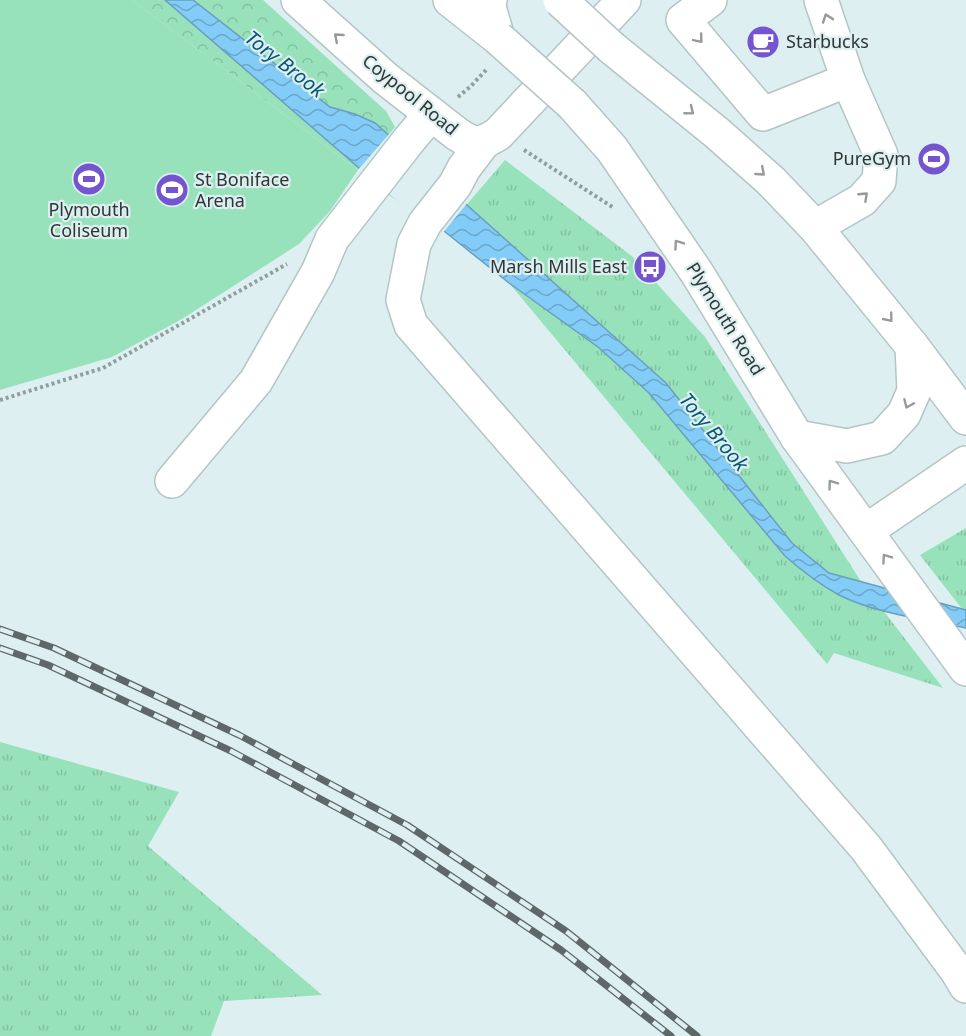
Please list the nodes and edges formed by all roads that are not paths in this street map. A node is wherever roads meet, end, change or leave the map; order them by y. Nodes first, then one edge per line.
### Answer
1 (298, 0) edge
2 (450, 0) edge
3 (490, 0) edge
4 (560, 0) edge
5 (624, 0) edge
6 (710, 0) edge
7 (821, 0) edge
8 (498, 38) junction
9 (848, 80) junction
10 (431, 114) junction
11 (491, 138) junction
12 (815, 227) junction
13 (912, 346) junction
14 (966, 418) edge
15 (797, 437) junction
16 (966, 464) edge
17 (172, 480) dead end
18 (866, 531) junction
19 (966, 669) edge
20 (966, 986) edge

10 -> 1 main road, Coypool Road
2 - 8 main road, Plymouth Road
3 - 8 main road
4 -> 12 main road, bridge
5 - 11 main road
6 -> 9 main road
9 -> 7 main road
15 -> 8 main road, Plymouth Road, bridge
12 -> 9 main road
10 - 11 main road, Coypool Road
10 - 17 main road
11 - 20 main road
12 -> 13 main road
13 - 14 main road
13 -> 15 main road
18 -> 15 main road, Plymouth Road
16 - 18 main road
19 -> 18 main road, Plymouth Road

